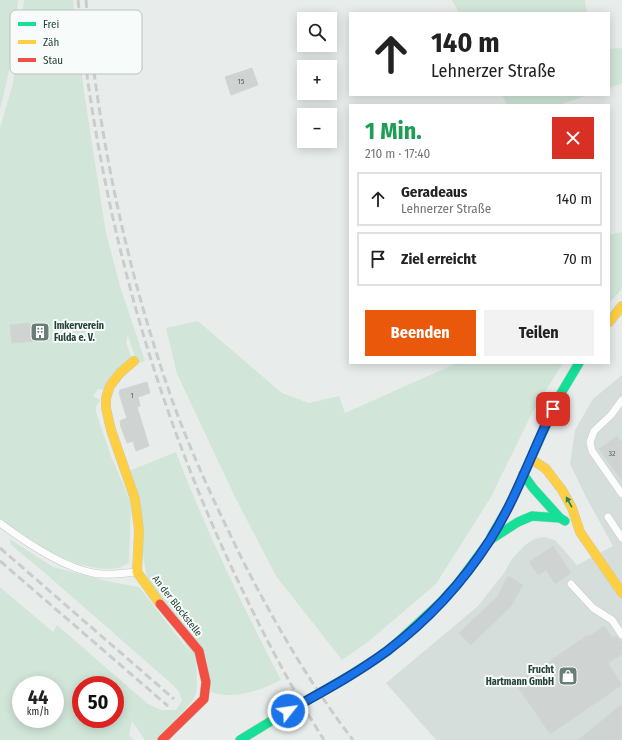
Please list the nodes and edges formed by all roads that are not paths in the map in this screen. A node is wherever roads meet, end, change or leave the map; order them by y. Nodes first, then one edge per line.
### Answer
1 (622, 306) edge
2 (610, 321) edge
3 (134, 362) dead end
4 (578, 364) edge
5 (622, 400) edge
6 (530, 459) junction
7 (524, 474) junction
8 (622, 494) edge
9 (608, 517) dead end
10 (560, 518) junction
11 (0, 523) edge
12 (580, 532) junction
13 (622, 538) edge
14 (490, 540) junction
15 (137, 572) junction
16 (571, 584) dead end
17 (622, 593) edge
18 (622, 635) edge
19 (162, 740) edge
20 (240, 740) edge

1 - 2 street
3 - 15 street
4 - 6 street
5 - 8 lane
6 - 7 street
12 -> 6 street
7 - 10 street
7 - 14 street
9 - 13 lane
10 - 12 street
10 - 14 street
11 - 15 lane
12 - 17 street
14 - 20 street, bridge
15 - 19 street, An der Blockstelle
16 - 18 lane

